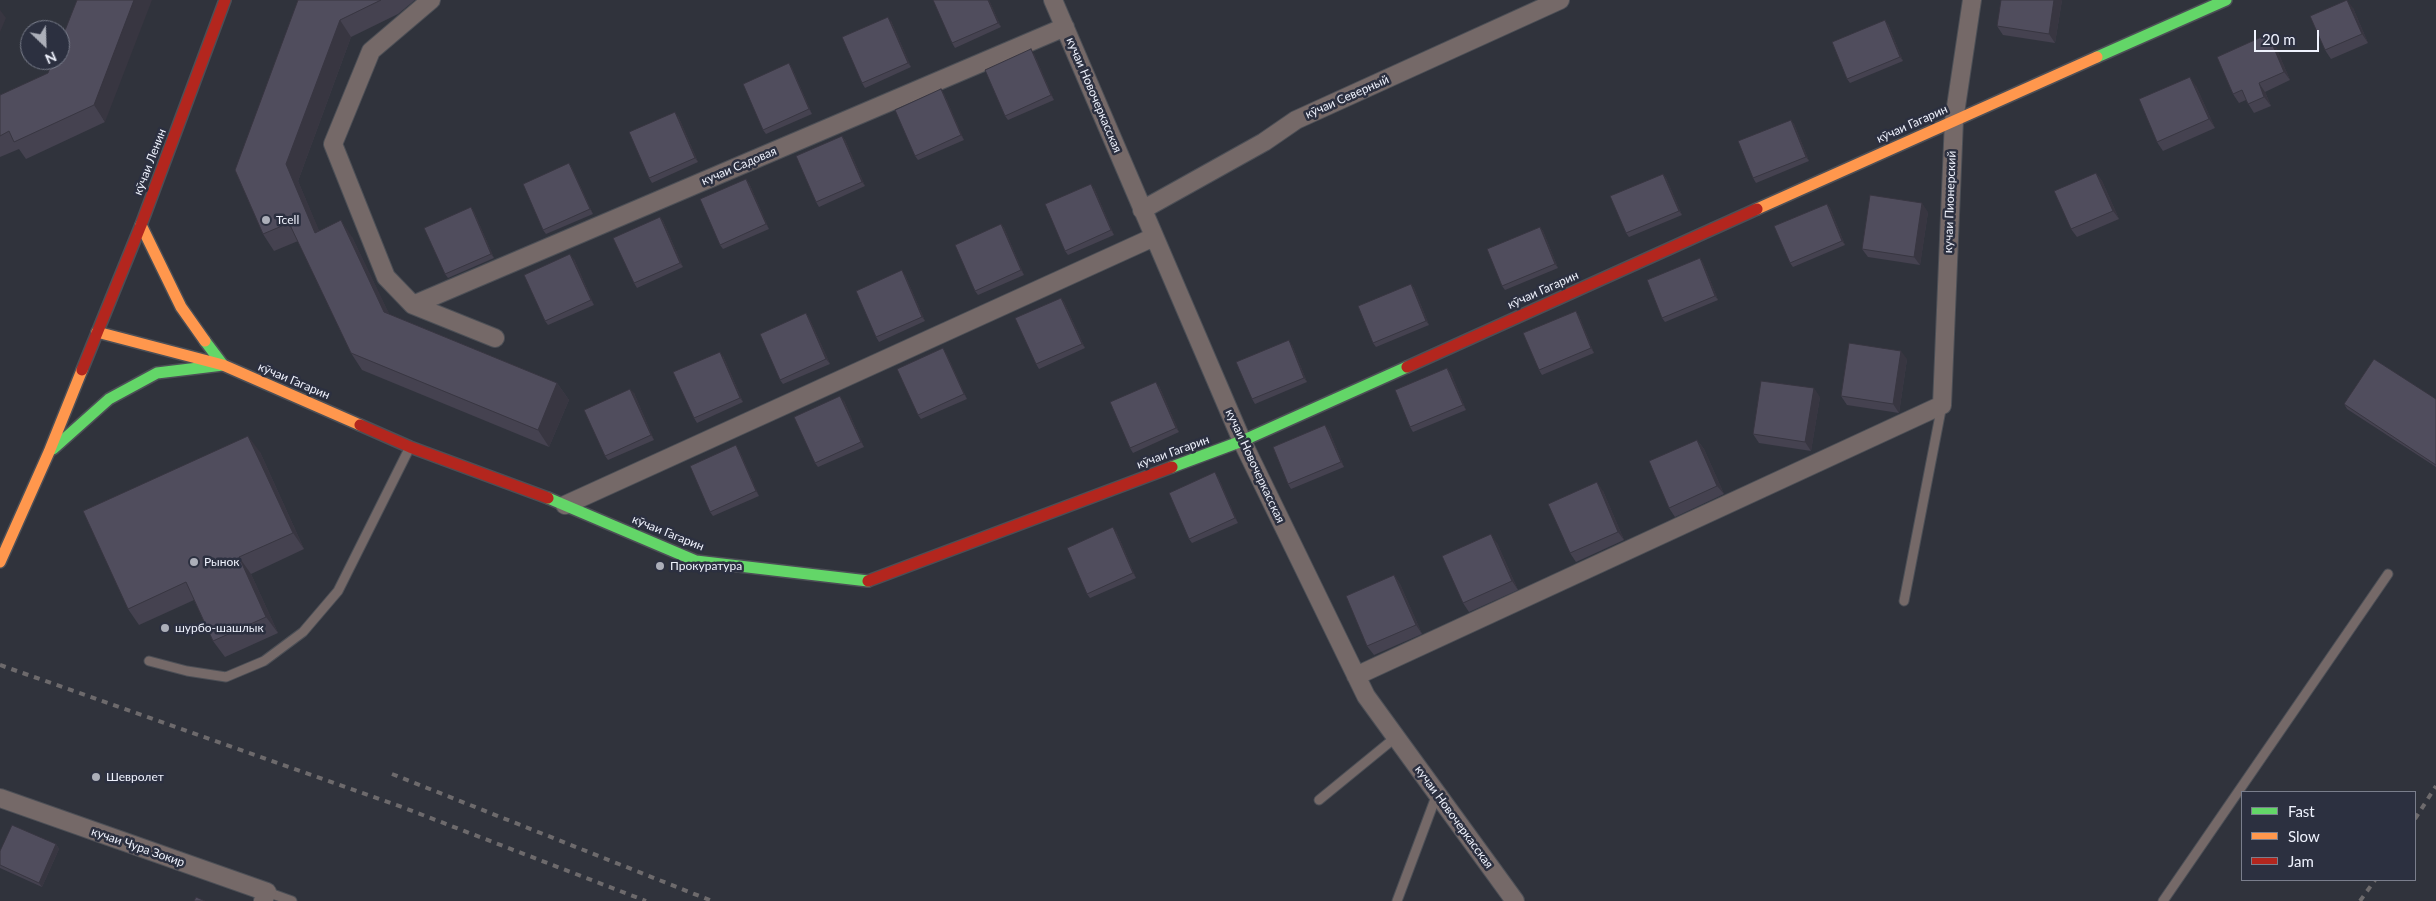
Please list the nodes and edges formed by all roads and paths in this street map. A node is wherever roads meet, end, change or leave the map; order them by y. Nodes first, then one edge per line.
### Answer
1 (225, 0) edge
2 (431, 0) edge
3 (1053, 0) edge
4 (1560, 0) edge
5 (1972, 0) edge
6 (2226, 0) edge
7 (1065, 27) junction
8 (1954, 120) junction
9 (1142, 210) junction
10 (141, 225) junction
11 (1154, 237) junction
12 (413, 305) junction
13 (97, 332) junction
14 (495, 338) dead end
15 (223, 365) junction
16 (1942, 405) junction
17 (1242, 441) junction
18 (410, 446) junction
19 (48, 452) junction
20 (565, 505) junction
21 (3, 545) edge
22 (0, 562) edge
23 (2388, 574) dead end
24 (1904, 601) dead end
25 (150, 662) dead end
26 (1356, 676) junction
27 (1396, 737) junction
28 (1437, 794) junction
29 (1319, 800) dead end
30 (2, 803) edge
31 (265, 897) edge
32 (292, 901) edge
33 (1397, 901) edge
34 (1515, 901) edge
35 (2163, 901) edge

1 - 10 main road, кӯчаи Ленин
2 - 12 street
3 - 7 street, кучаи Новочеркасская
4 - 9 street, кӯчаи Северный
5 - 8 street, кучаи Пионерский
6 - 8 main road, кӯчаи Гагарин
7 - 9 street, кучаи Новочеркасская
7 - 12 street, кучаи Садовая
8 - 16 street, кучаи Пионерский
8 - 17 main road, кӯчаи Гагарин
9 - 11 street, кучаи Новочеркасская
10 - 13 main road, кӯчаи Ленин
10 - 15 main road
11 - 17 street, кучаи Новочеркасская
11 - 20 street
12 - 14 street
13 - 15 main road, кӯчаи Гагарин
13 - 19 main road, кӯчаи Ленин
15 - 18 main road, кӯчаи Гагарин
15 - 19 main road
16 - 24 lane
16 - 26 street
17 - 20 main road, кӯчаи Гагарин
17 - 26 street, кучаи Новочеркасская
18 - 20 main road, кӯчаи Гагарин
18 - 25 lane
19 - 21 main road, кӯчаи Ленин
21 - 22 main road, кӯчаи Ленин
23 - 35 lane
26 - 27 street, кучаи Новочеркасская
27 - 28 street, кучаи Новочеркасская
27 - 29 lane
28 - 33 lane
28 - 34 street, кучаи Новочеркасская
30 - 31 street, кучаи Чура Зокир
31 - 32 lane

